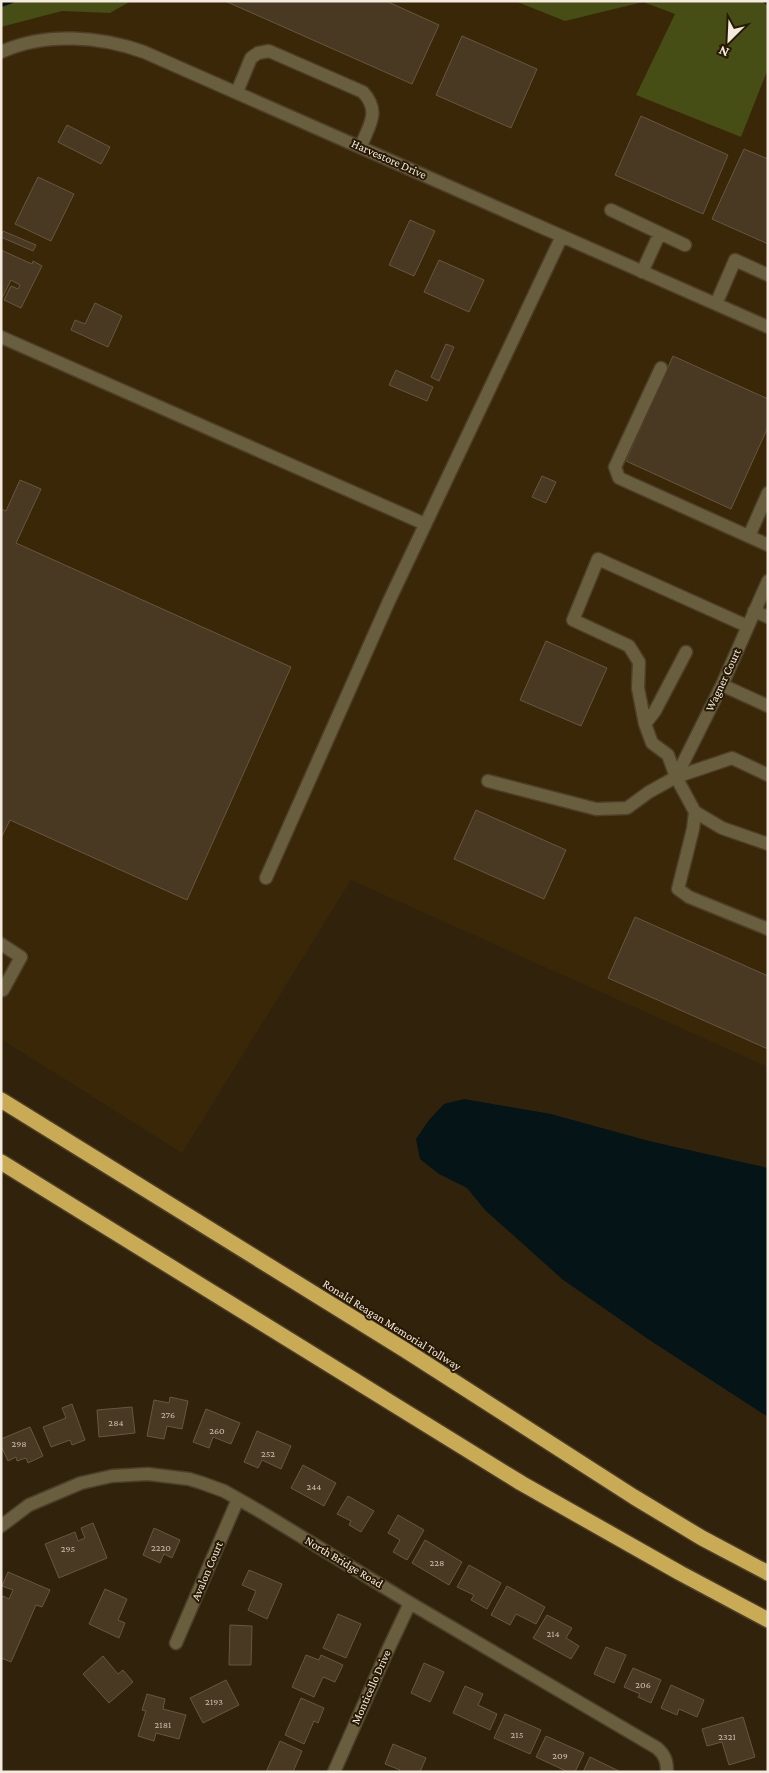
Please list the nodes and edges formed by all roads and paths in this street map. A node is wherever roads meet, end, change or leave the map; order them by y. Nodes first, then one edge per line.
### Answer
1 (1, 52) edge
2 (237, 92) junction
3 (361, 146) junction
4 (611, 210) dead end
5 (660, 233) junction
6 (562, 236) junction
7 (684, 245) dead end
8 (642, 272) junction
9 (768, 275) edge
10 (716, 304) junction
11 (768, 327) edge
12 (1, 337) edge
13 (661, 368) dead end
14 (768, 493) edge
15 (425, 524) junction
16 (749, 536) junction
17 (768, 545) edge
18 (768, 581) edge
19 (754, 611) junction
20 (768, 617) edge
21 (747, 626) junction
22 (686, 652) dead end
23 (722, 685) junction
24 (768, 706) edge
25 (645, 724) junction
26 (768, 775) edge
27 (676, 777) junction
28 (488, 781) dead end
29 (695, 812) junction
30 (768, 844) edge
31 (266, 878) dead end
32 (768, 929) edge
33 (1, 944) edge
34 (1, 989) edge
35 (1, 1100) edge
36 (1, 1162) edge
37 (238, 1499) junction
38 (2, 1524) edge
39 (768, 1573) edge
40 (410, 1603) junction
41 (768, 1620) edge
42 (176, 1643) dead end
43 (334, 1772) edge
44 (667, 1772) edge

1 - 2 street, Harvestore Drive
2 - 3 street, Harvestore Drive
2 - 3 street
3 - 6 street, Harvestore Drive
4 - 5 street
5 - 7 street
5 - 8 street
6 - 8 street, Harvestore Drive
6 - 15 street
8 - 10 street, Harvestore Drive
9 - 10 street
10 - 11 street, Harvestore Drive
12 - 15 street
13 - 16 street
14 - 16 street
15 - 31 street
16 - 17 street
18 - 19 street, Wagner Court
19 - 20 street
19 - 21 street, Wagner Court
21 - 23 street, Wagner Court
21 - 25 street
22 - 25 street
23 - 24 street
23 - 27 street, Wagner Court
25 - 27 street
26 - 27 street
27 - 28 street
27 - 29 street
29 - 30 street
29 - 32 street
33 - 34 street
35 - 39 highway, Ronald Reagan Memorial Tollway
36 - 41 highway
37 - 38 street, North Bridge Road
37 - 40 street, North Bridge Road
37 - 42 street, Avalon Court
40 - 43 street, Monticello Drive
40 - 44 street, North Bridge Road

